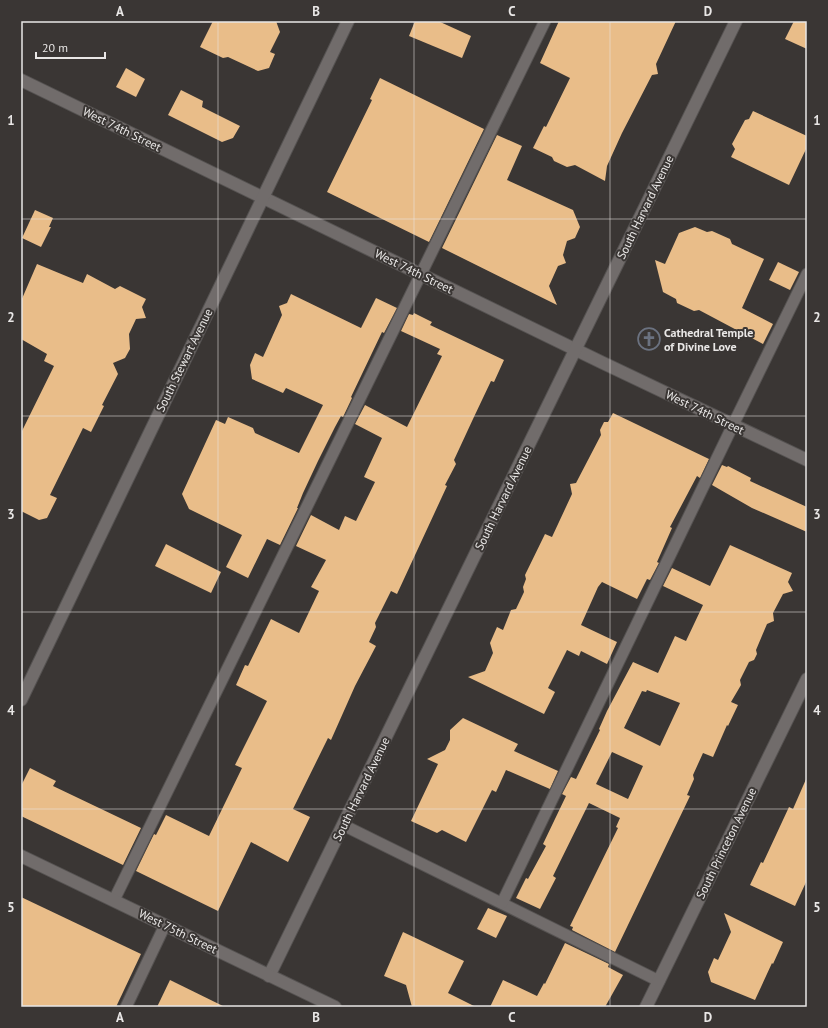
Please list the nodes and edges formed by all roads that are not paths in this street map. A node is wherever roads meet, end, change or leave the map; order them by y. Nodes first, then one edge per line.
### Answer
1 (348, 21) edge
2 (545, 21) edge
3 (736, 21) edge
4 (21, 80) edge
5 (262, 197) junction
6 (422, 274) junction
7 (807, 274) edge
8 (576, 350) junction
9 (733, 425) junction
10 (807, 460) edge
11 (807, 678) edge
12 (21, 700) edge
13 (343, 825) junction
14 (21, 856) edge
15 (114, 900) junction
16 (502, 904) junction
17 (166, 925) junction
18 (269, 976) junction
19 (659, 981) junction
20 (126, 1007) edge
21 (334, 1007) edge
22 (646, 1007) edge

1 - 5 street, South Stewart Avenue
2 - 6 lane
3 - 8 street, South Harvard Avenue
4 - 5 street, West 74th Street
5 - 6 street, West 74th Street
5 - 12 street, South Stewart Avenue
6 - 8 street, West 74th Street
6 - 15 lane
7 - 9 lane
8 - 9 street, West 74th Street
8 - 13 street, South Harvard Avenue
9 - 10 street, West 74th Street
9 - 16 lane
11 - 19 street, South Princeton Avenue
13 - 16 lane
13 - 18 street, South Harvard Avenue
14 - 15 street, West 75th Street
15 - 17 street, West 75th Street
16 - 19 lane
17 - 18 street, West 75th Street
17 - 20 lane
18 - 21 street, West 75th Street
19 - 22 street, South Princeton Avenue

